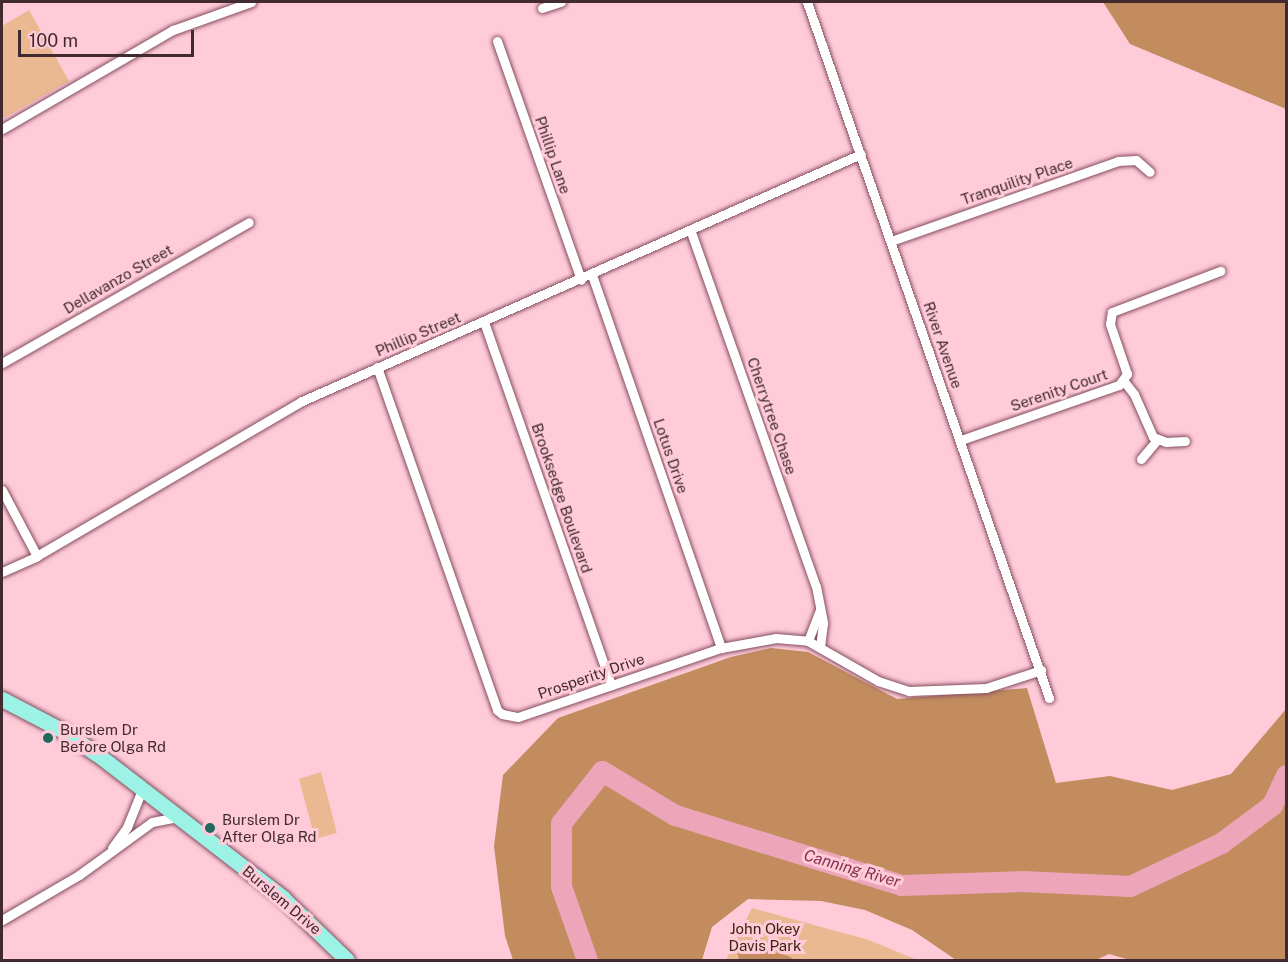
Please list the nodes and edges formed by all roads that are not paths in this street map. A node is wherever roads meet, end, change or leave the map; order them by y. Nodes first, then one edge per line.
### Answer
1 (251, 2) edge
2 (561, 2) edge
3 (807, 2) edge
4 (542, 8) dead end
5 (497, 41) dead end
6 (2, 129) edge
7 (861, 154) junction
8 (1150, 171) dead end
9 (249, 222) dead end
10 (691, 232) junction
11 (891, 241) junction
12 (1220, 272) dead end
13 (592, 275) junction
14 (581, 280) junction
15 (484, 322) junction
16 (2, 363) edge
17 (377, 367) junction
18 (1123, 380) junction
19 (961, 440) junction
20 (1158, 440) junction
21 (1185, 441) dead end
22 (1141, 459) dead end
23 (2, 490) edge
24 (37, 556) junction
25 (2, 572) edge
26 (820, 610) junction
27 (808, 642) junction
28 (820, 647) junction
29 (721, 648) junction
30 (1041, 670) junction
31 (611, 685) junction
32 (1049, 698) dead end
33 (3, 700) edge
34 (142, 790) junction
35 (178, 817) junction
36 (105, 857) junction
37 (2, 920) edge
38 (347, 960) edge

1 - 6 street
2 - 4 street
3 - 7 street, River Avenue
5 - 14 street, Phillip Lane
7 - 10 street, Phillip Street
7 - 11 street, River Avenue
8 - 11 street, Tranquility Place
9 - 16 street, Dellavanzo Street
10 - 13 street, Phillip Street
10 - 26 street, Cherrytree Chase
11 - 19 street, River Avenue
12 - 18 street, Serenity Court
13 - 14 street, Phillip Street
13 - 29 street, Lotus Drive
14 - 15 street, Phillip Street
15 - 17 street, Phillip Street
15 - 31 street, Brooksedge Boulevard
17 - 24 street, Phillip Street
17 - 31 street, Prosperity Drive
18 - 19 street, Serenity Court
18 - 20 street
19 - 30 street, River Avenue
20 - 21 street
20 - 22 street
23 - 24 street
24 - 25 street, Phillip Street
26 - 27 street
26 - 28 street, Cherrytree Chase
27 - 28 street, Prosperity Drive
27 - 29 street, Prosperity Drive
28 - 30 street, Prosperity Drive
29 - 31 street, Prosperity Drive
30 - 32 street, River Avenue
33 - 34 main road, Burslem Drive
34 - 35 main road, Burslem Drive
34 - 36 street
35 - 36 street
35 - 38 main road, Burslem Drive
36 - 37 street

